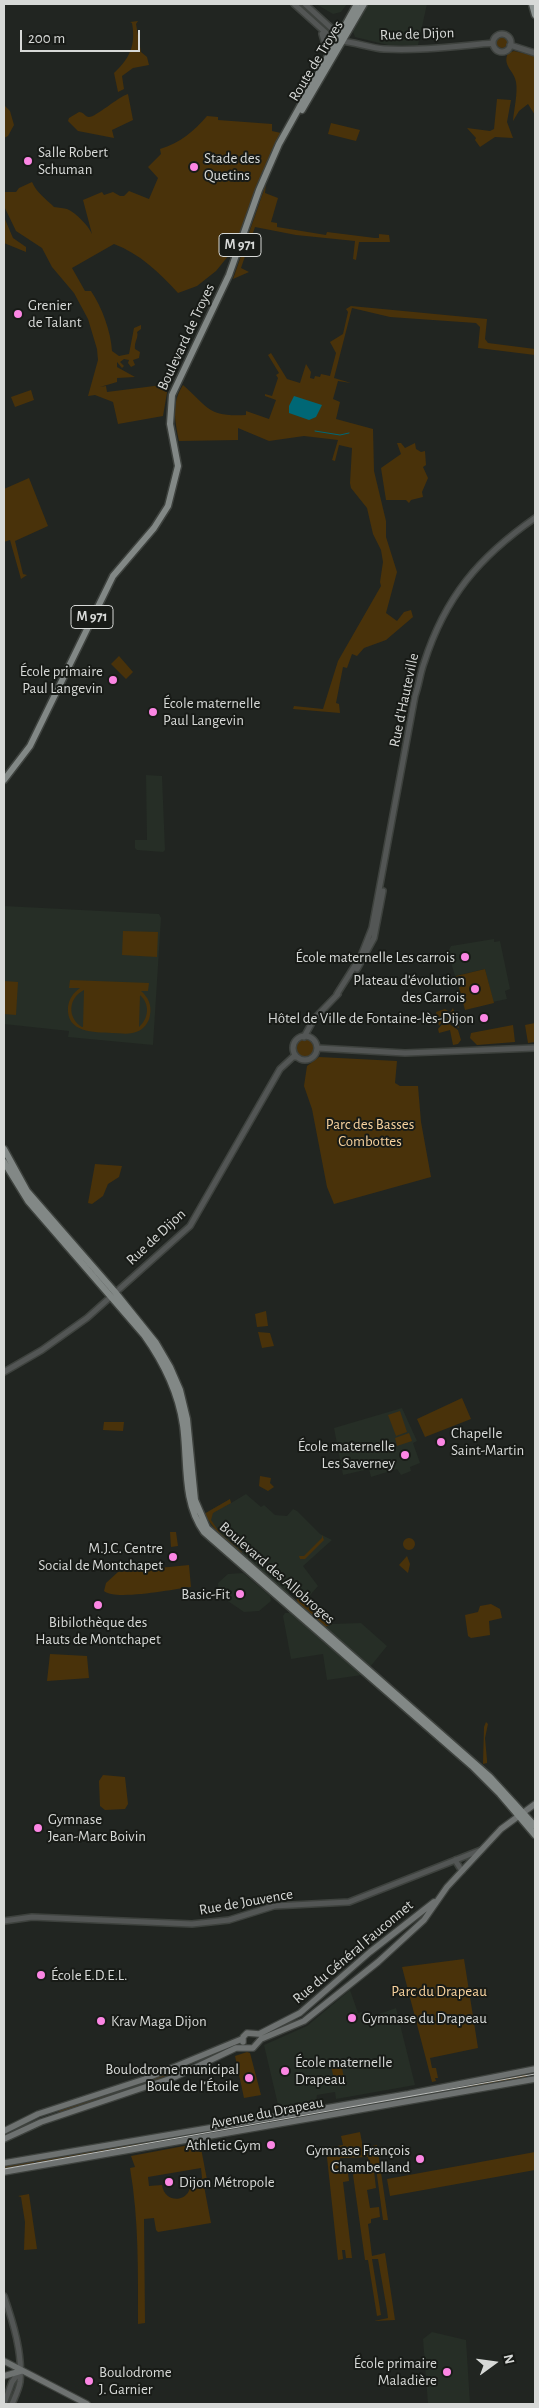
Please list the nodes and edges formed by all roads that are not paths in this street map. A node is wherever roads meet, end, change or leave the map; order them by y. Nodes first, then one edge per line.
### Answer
1 (294, 4) edge
2 (305, 4) edge
3 (357, 4) edge
4 (364, 4) edge
5 (532, 4) edge
6 (535, 15) edge
7 (318, 27) junction
8 (340, 39) junction
9 (493, 43) junction
10 (510, 45) junction
11 (535, 53) edge
12 (328, 54) junction
13 (288, 129) junction
14 (535, 518) edge
15 (4, 780) edge
16 (332, 1000) junction
17 (304, 1036) junction
18 (314, 1040) junction
19 (317, 1048) junction
20 (535, 1048) edge
21 (297, 1057) junction
22 (4, 1149) edge
23 (4, 1154) edge
24 (4, 1162) edge
25 (12, 1166) junction
26 (77, 1253) junction
27 (113, 1295) junction
28 (4, 1372) edge
29 (535, 1804) edge
30 (521, 1813) junction
31 (535, 1826) edge
32 (535, 1835) edge
33 (481, 1850) junction
34 (455, 1860) junction
35 (462, 1871) junction
36 (437, 1900) junction
37 (4, 1921) edge
38 (256, 2034) junction
39 (242, 2039) junction
40 (258, 2042) junction
41 (247, 2047) junction
42 (535, 2069) edge
43 (535, 2078) edge
44 (4, 2131) edge
45 (4, 2139) edge
46 (4, 2163) edge
47 (4, 2172) edge
48 (4, 2296) edge
49 (5, 2362) edge
50 (21, 2371) junction
51 (4, 2374) edge
52 (4, 2404) edge
53 (12, 2404) edge
54 (87, 2404) edge

1 - 7 street
2 - 8 street
3 - 8 main road, M 971
4 - 8 main road, Route de Troyes / M 971
5 - 6 highway
7 - 8 street
7 - 12 street
8 - 9 street, Rue de Dijon
8 - 12 main road, M 971
8 - 13 main road, Route de Troyes / M 971
9 - 10 street, Rue de Dijon
9 - 10 street, Rue de Dijon
10 - 11 street, Rue de Dijon
12 - 13 main road, M 971
13 - 15 main road, Boulevard de Troyes / M 971
14 - 16 street, Rue d'Hauteville
16 - 17 street
16 - 18 street
17 - 18 street
17 - 21 street
18 - 19 street
19 - 20 street
19 - 21 street
21 - 27 street, Rue de Dijon
22 - 25 main road
23 - 25 main road
24 - 26 main road
25 - 26 main road
26 - 27 main road, Boulevard des Allobroges
27 - 28 street, Rue de Dijon
27 - 30 main road, Boulevard des Allobroges
29 - 30 main road, Rue du Général Fauconnet
30 - 31 main road
30 - 32 main road
30 - 33 main road, Rue du Général Fauconnet
33 - 34 street, Rue de Jouvence
33 - 35 main road, Rue du Général Fauconnet
34 - 35 street
34 - 37 street, Rue de Jouvence
35 - 36 main road, Rue du Général Fauconnet
36 - 38 main road, Rue du Général Fauconnet
36 - 40 main road, Rue du Général Fauconnet
38 - 39 main road, Rue du Général Fauconnet
38 - 40 main road
39 - 41 main road
39 - 44 main road, Rue du Général Fauconnet
40 - 41 main road, Rue du Général Fauconnet
41 - 45 main road, Rue du Général Fauconnet
42 - 46 main road, Avenue du Drapeau
43 - 47 main road, Avenue du Drapeau
48 - 50 street
49 - 50 main road
49 - 51 main road
50 - 51 main road
50 - 52 street
50 - 53 street
50 - 54 main road

